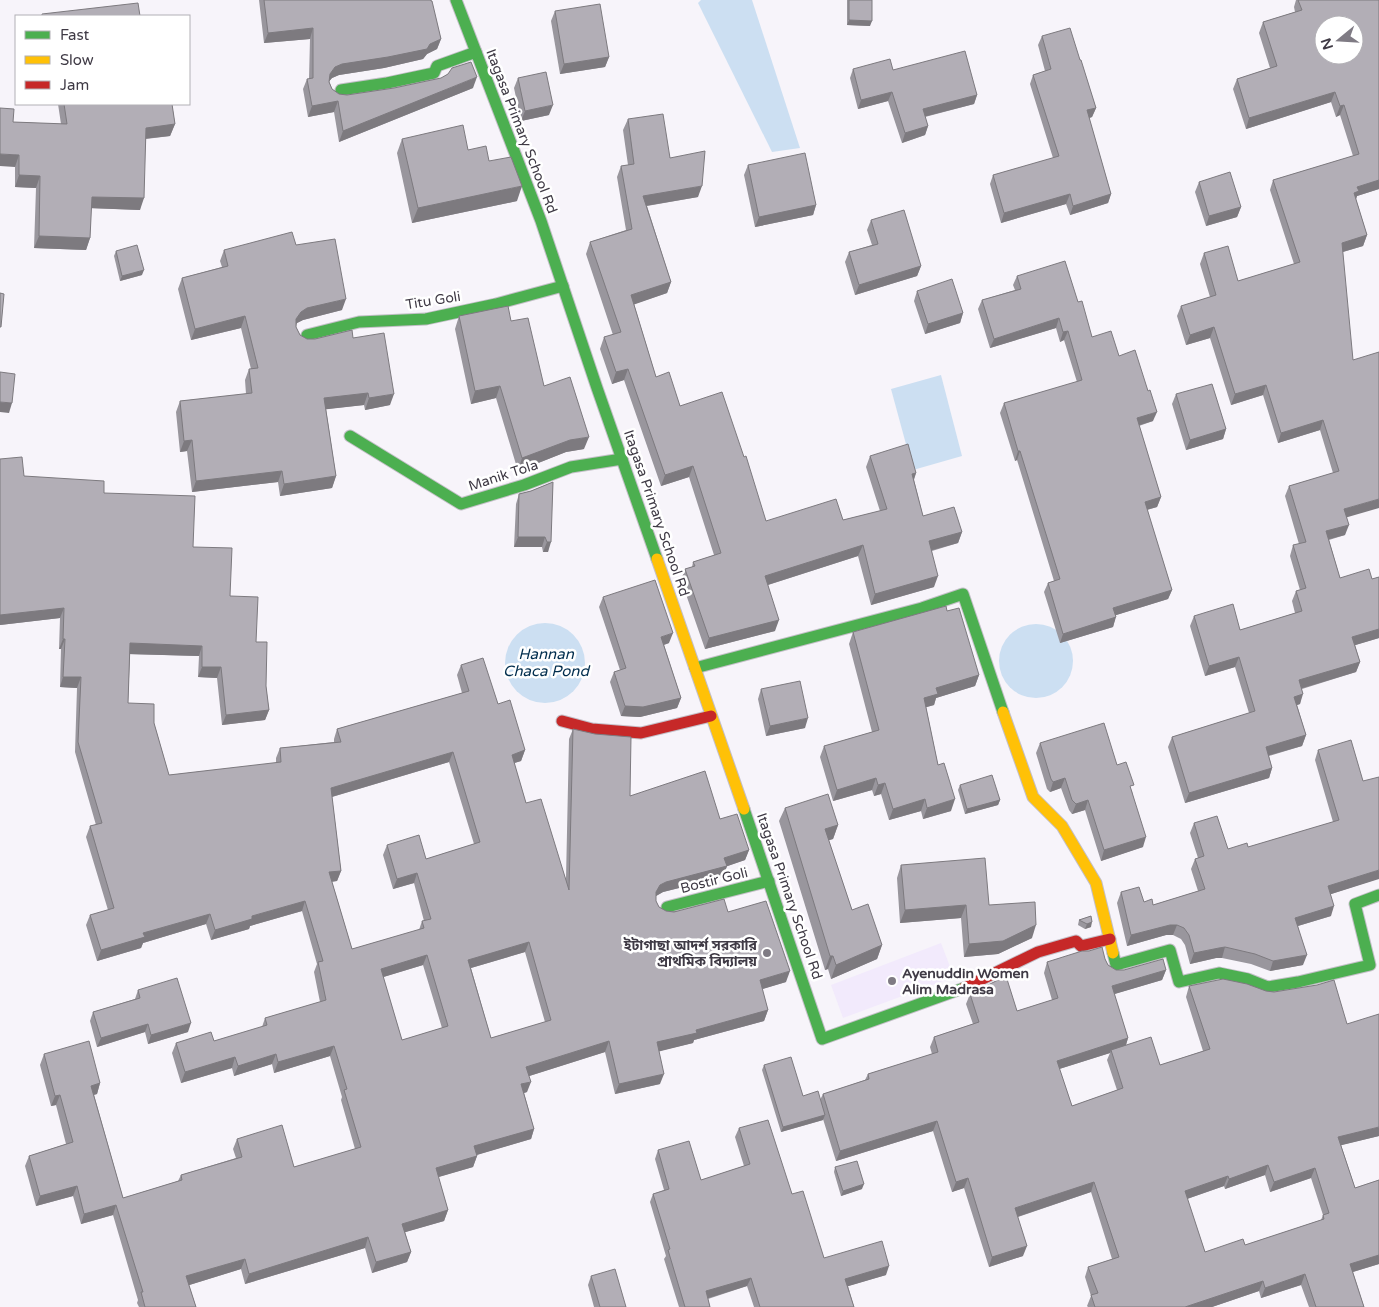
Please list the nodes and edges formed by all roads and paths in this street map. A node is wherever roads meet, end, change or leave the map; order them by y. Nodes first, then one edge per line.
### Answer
1 (456, 0) edge
2 (476, 52) junction
3 (341, 90) dead end
4 (563, 286) junction
5 (307, 335) dead end
6 (350, 436) dead end
7 (622, 458) junction
8 (695, 668) junction
9 (712, 716) junction
10 (562, 721) dead end
11 (769, 882) junction
12 (1379, 895) edge
13 (667, 907) dead end
14 (1110, 939) junction

1 - 2 street, Itagasa Primary School Rd
2 - 3 street
2 - 4 street, Itagasa Primary School Rd
4 - 5 street, Titu Goli
4 - 7 street, Itagasa Primary School Rd
6 - 7 street, Manik Tola
7 - 8 street, Itagasa Primary School Rd
8 - 9 street, Itagasa Primary School Rd
8 - 14 street
9 - 10 street
9 - 11 street, Itagasa Primary School Rd
11 - 13 street, Bostir Goli
11 - 14 street, Itagasa Primary School Rd
12 - 14 street

